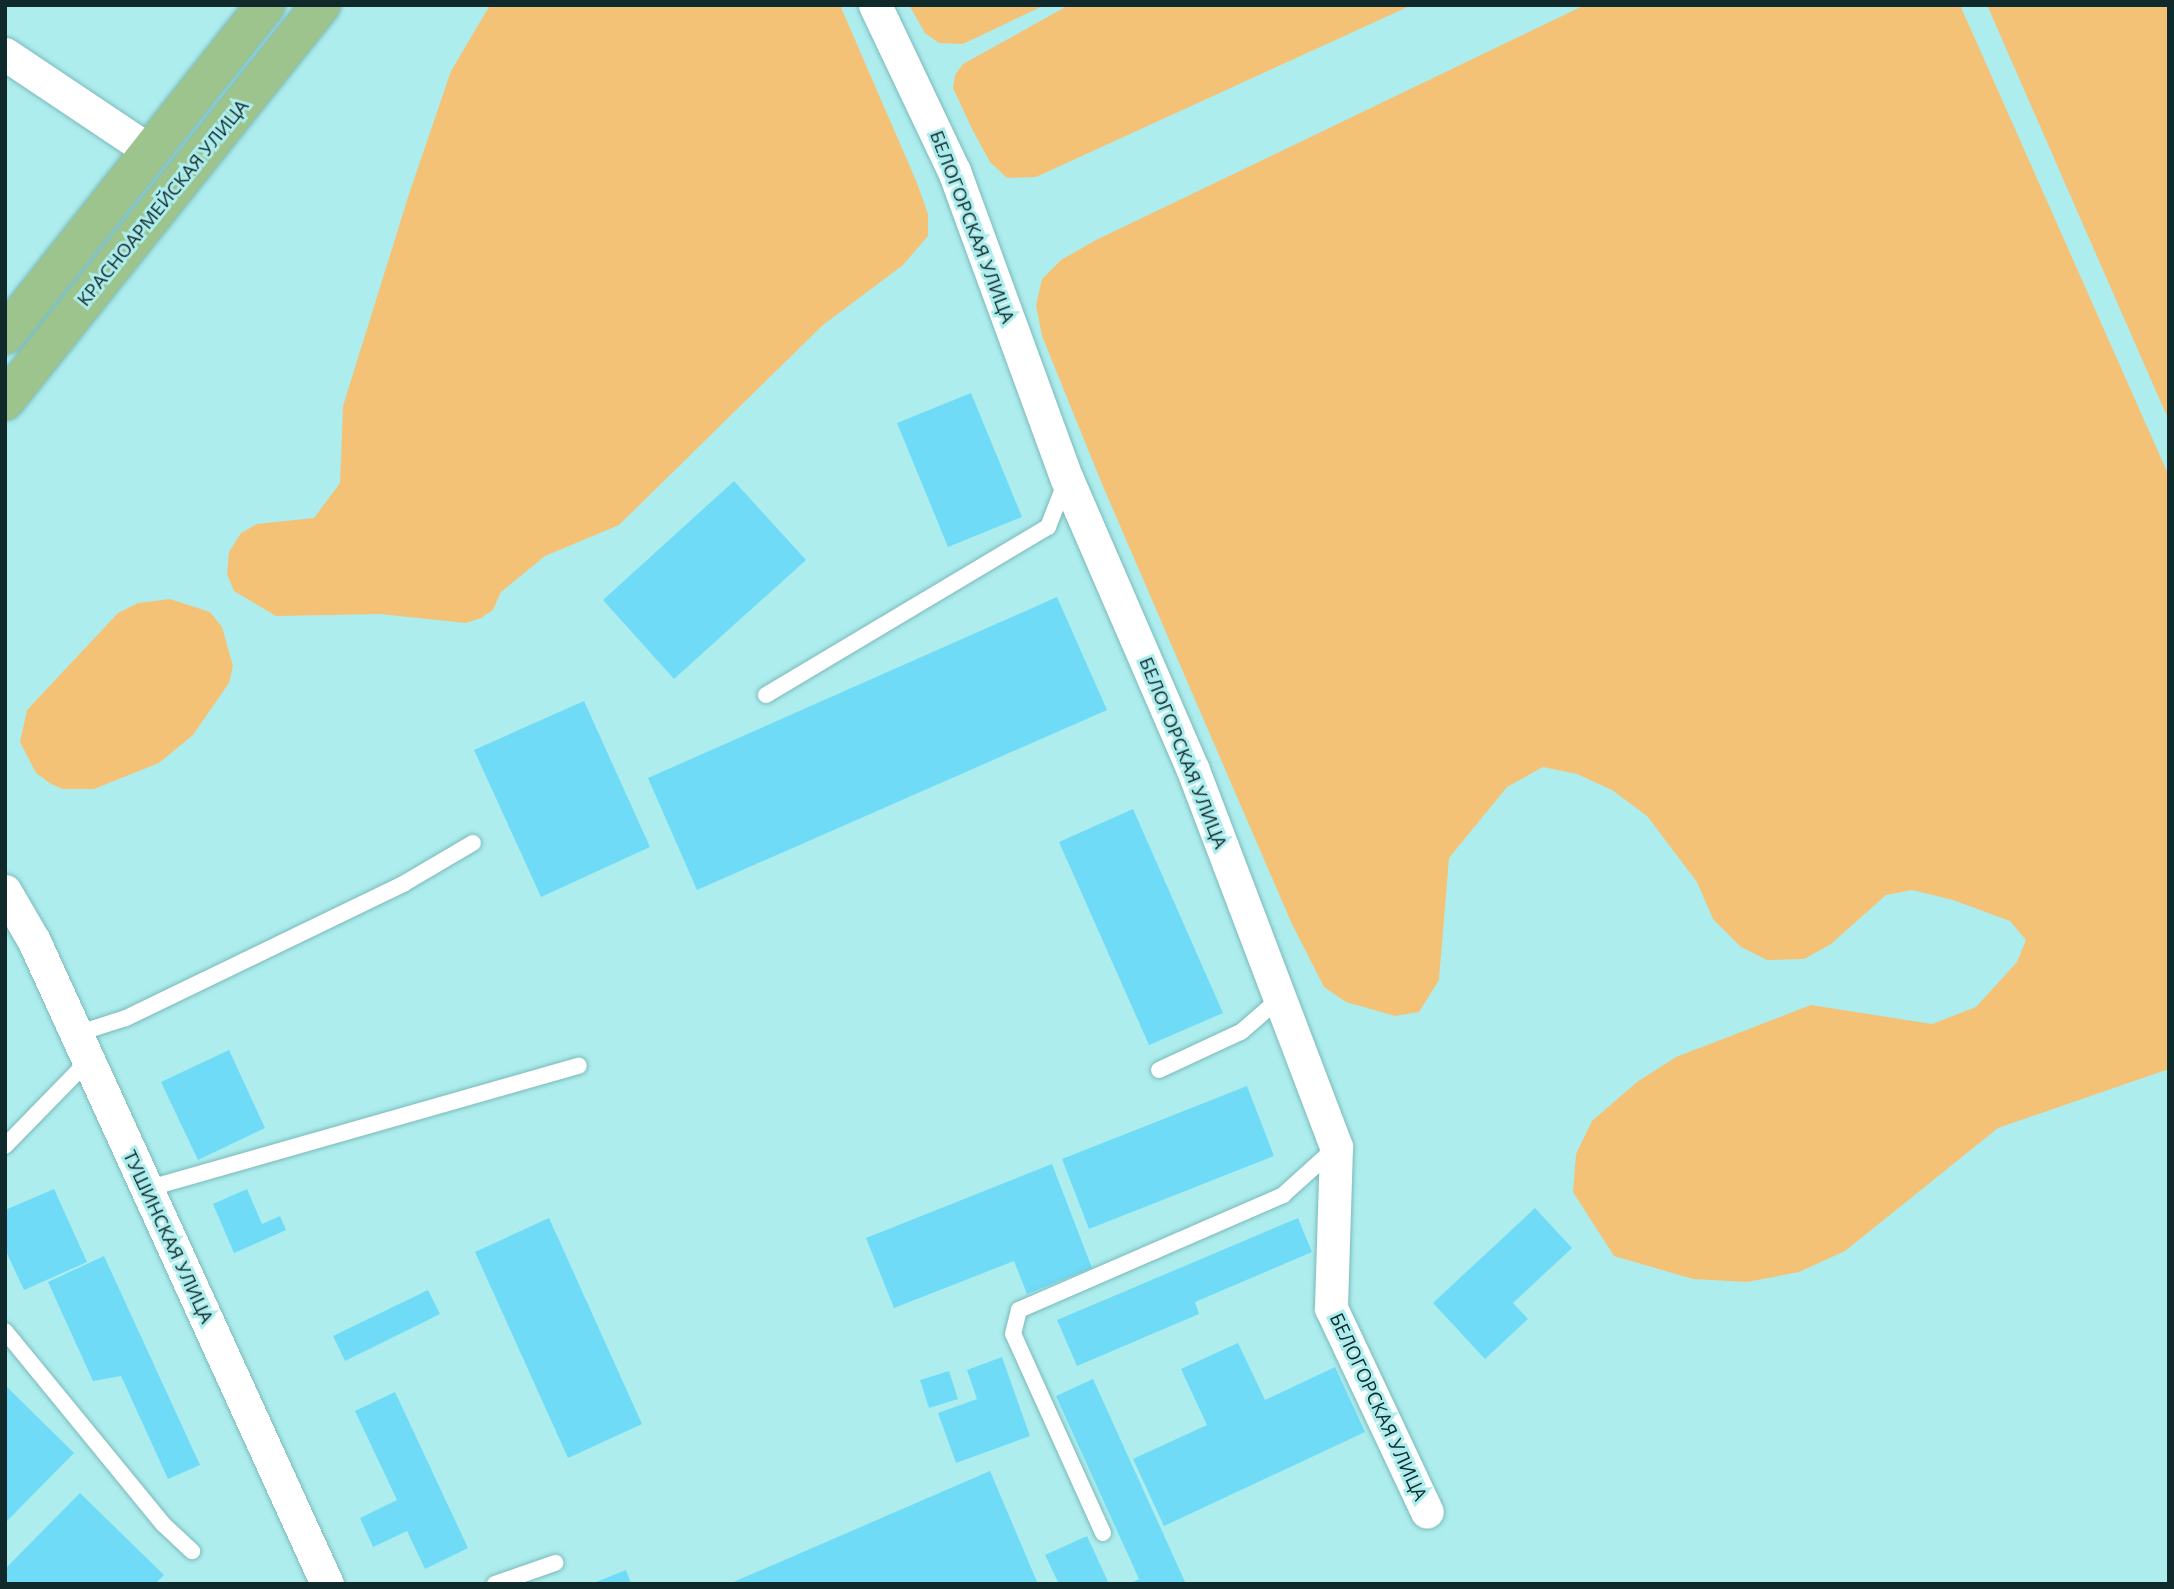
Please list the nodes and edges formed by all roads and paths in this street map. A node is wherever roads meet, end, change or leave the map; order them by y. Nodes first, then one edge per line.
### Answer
1 (266, 5) edge
2 (321, 5) edge
3 (875, 5) edge
4 (5, 54) edge
5 (150, 151) junction
6 (5, 335) edge
7 (5, 401) edge
8 (1067, 479) junction
9 (766, 695) dead end
10 (473, 843) dead end
11 (5, 891) edge
12 (1279, 999) junction
13 (82, 1048) junction
14 (579, 1066) dead end
15 (1159, 1070) dead end
16 (5, 1146) edge
17 (1336, 1147) junction
18 (146, 1189) junction
19 (5, 1331) edge
20 (1427, 1512) dead end
21 (1103, 1533) dead end
22 (191, 1551) dead end
23 (555, 1563) dead end
24 (327, 1584) edge
25 (495, 1584) edge

1 - 5 main road
2 - 7 main road, КРАСНОАРМЕЙСКАЯ УЛИЦА
3 - 8 street, БЕЛОГОРСКАЯ УЛИЦА
4 - 5 street
5 - 6 main road
8 - 9 lane
8 - 12 street, БЕЛОГОРСКАЯ УЛИЦА
10 - 13 lane
11 - 13 street, ТУШИНСКАЯ УЛИЦА
12 - 15 lane
12 - 17 street, БЕЛОГОРСКАЯ УЛИЦА
13 - 16 lane
13 - 18 street, ТУШИНСКАЯ УЛИЦА
14 - 18 lane
17 - 20 street, БЕЛОГОРСКАЯ УЛИЦА
17 - 21 lane
18 - 24 street, ТУШИНСКАЯ УЛИЦА
19 - 22 lane
23 - 25 lane

